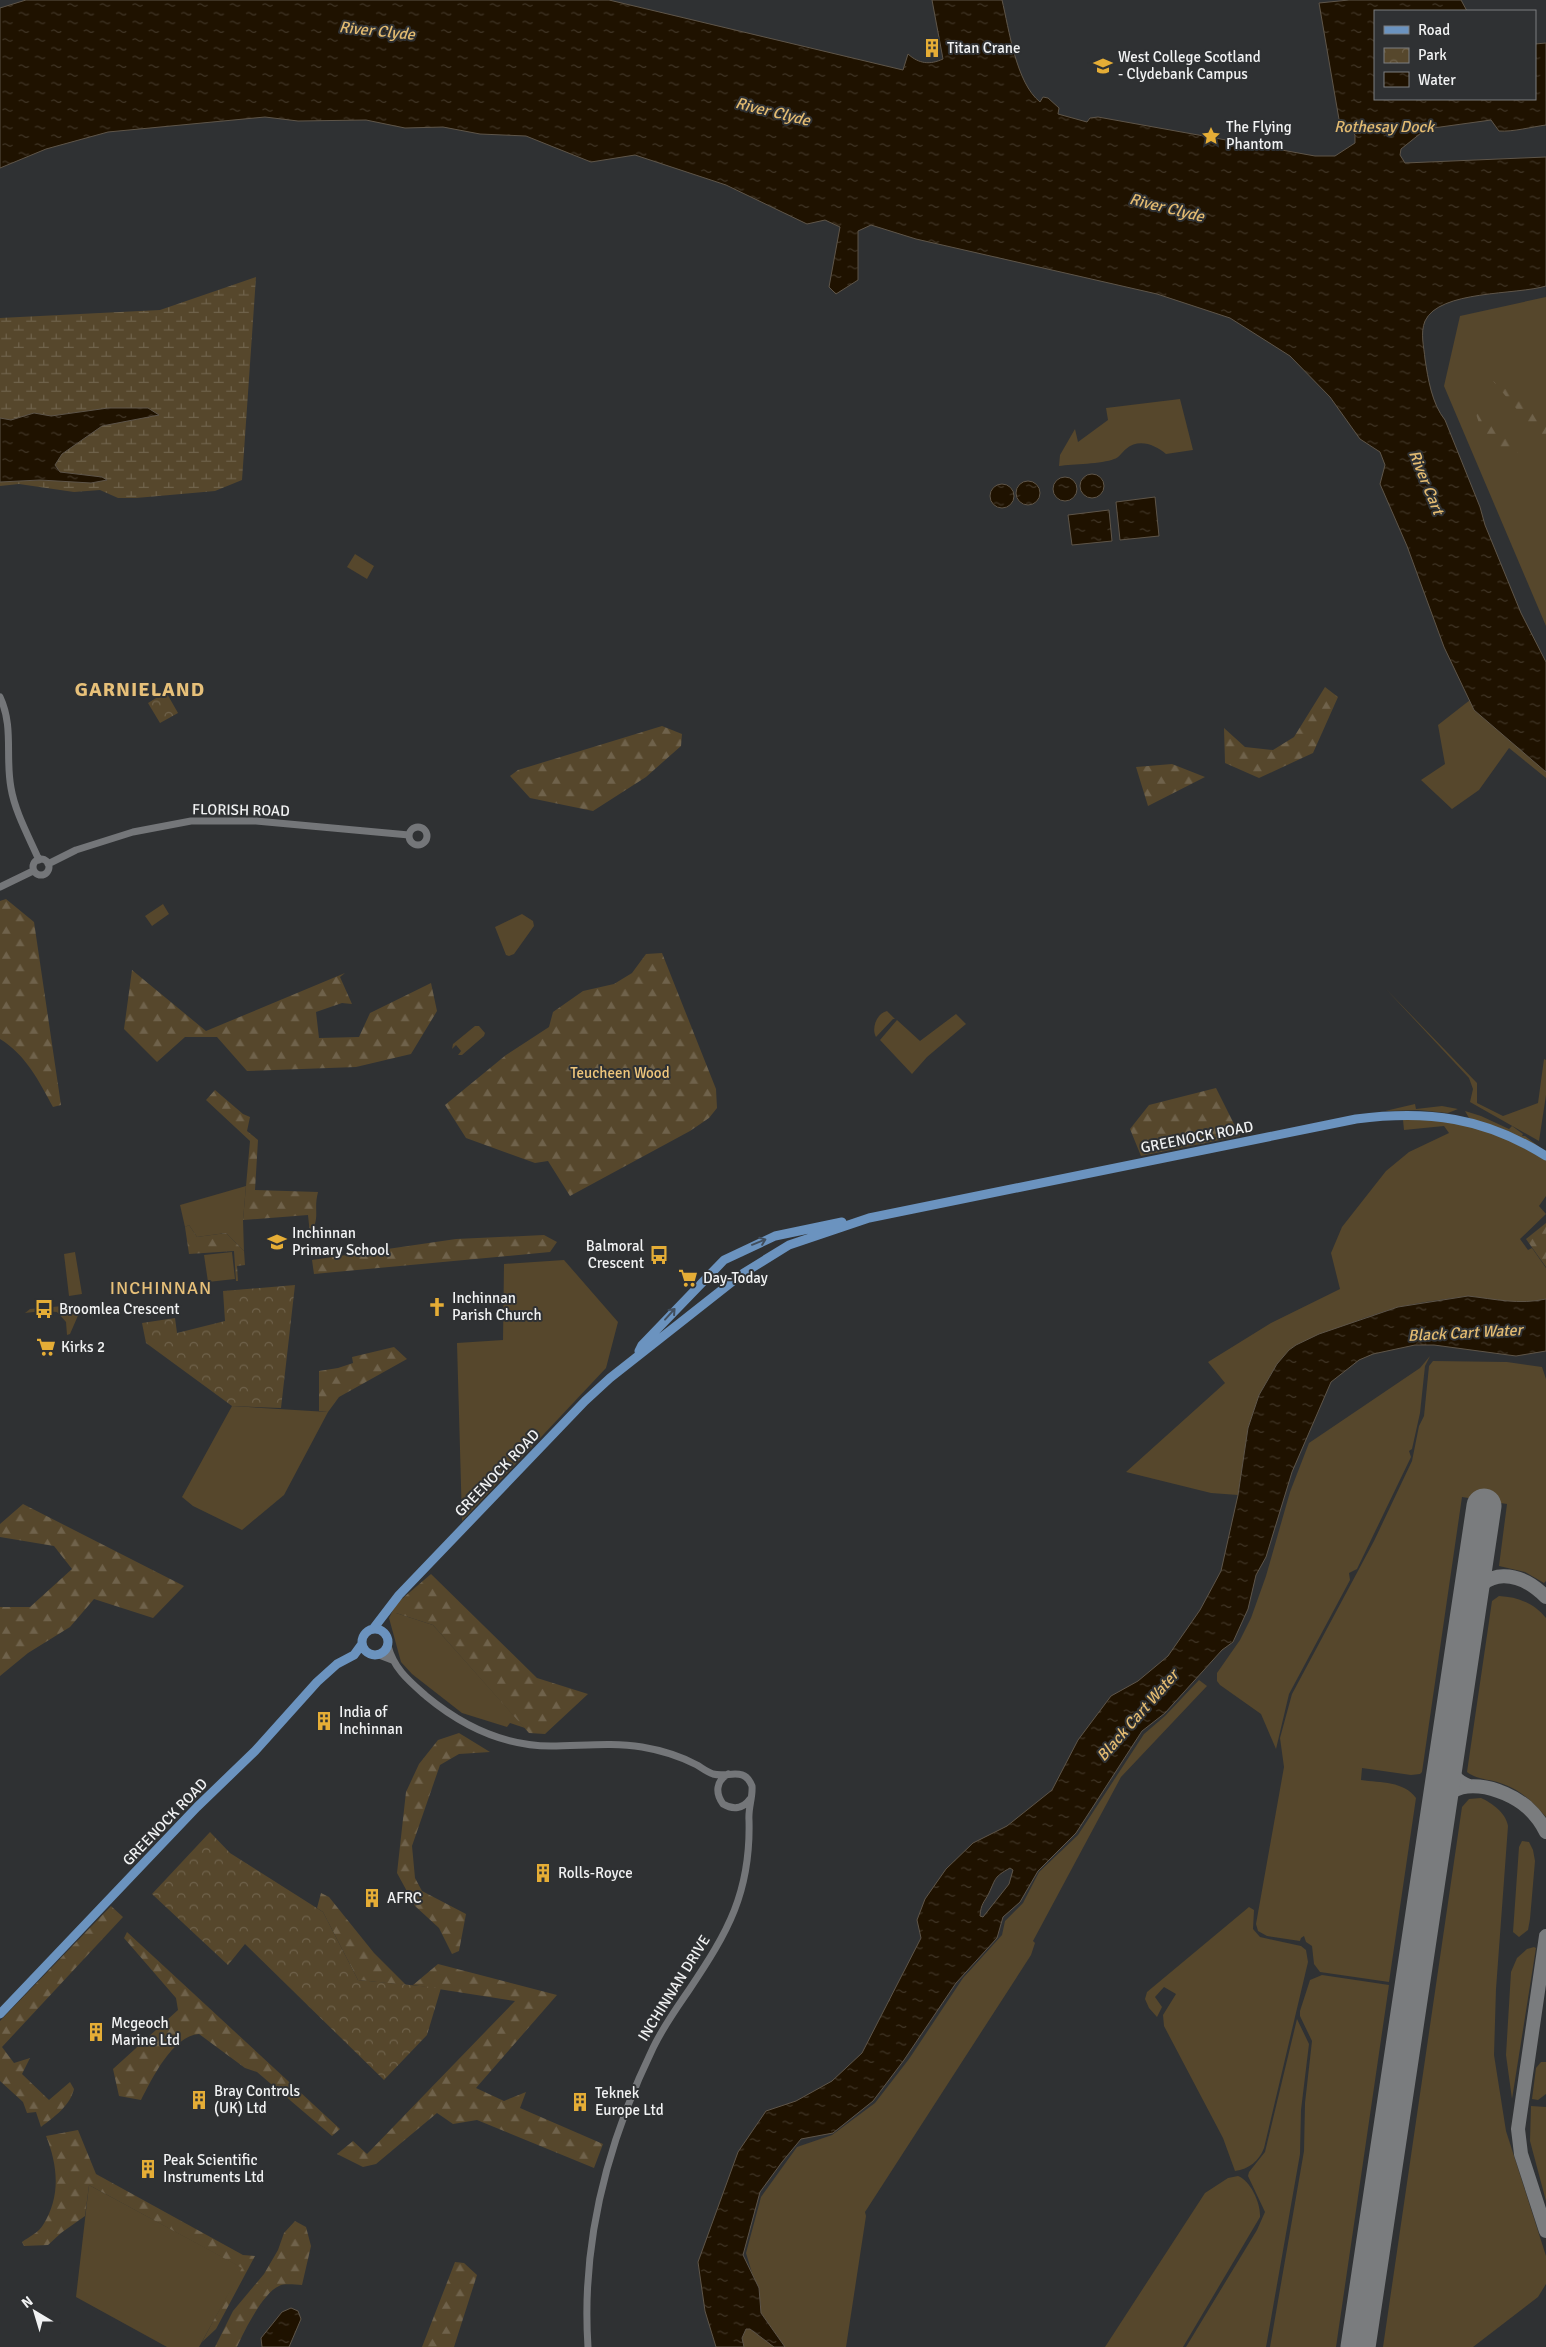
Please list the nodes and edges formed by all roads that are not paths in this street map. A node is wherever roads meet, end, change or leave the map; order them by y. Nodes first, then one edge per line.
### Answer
1 (0, 697) edge
2 (409, 835) dead end
3 (39, 860) junction
4 (48, 864) junction
5 (33, 870) junction
6 (0, 886) edge
7 (1546, 1156) edge
8 (848, 1224) junction
9 (684, 1299) junction
10 (696, 1309) junction
11 (637, 1356) junction
12 (385, 1616) junction
13 (373, 1629) junction
14 (384, 1633) junction
15 (362, 1644) junction
16 (388, 1646) junction
17 (354, 1655) junction
18 (374, 1655) junction
19 (392, 1660) junction
20 (709, 1772) junction
21 (728, 1774) junction
22 (718, 1787) junction
23 (751, 1798) junction
24 (737, 1808) junction
25 (749, 1820) junction
26 (0, 2014) edge
27 (588, 2347) edge

1 - 3 street
2 - 4 street, FLORISH ROAD
3 - 4 street
3 - 5 street
4 - 5 street
5 - 6 street
7 - 8 main road, GREENOCK ROAD
9 -> 8 main road, GREENOCK ROAD
8 - 10 main road, GREENOCK ROAD
9 - 10 main road
11 -> 9 main road, GREENOCK ROAD
10 - 11 main road, GREENOCK ROAD
11 - 12 main road, GREENOCK ROAD
12 - 13 main road, GREENOCK ROAD
12 - 14 main road
13 - 14 main road
13 - 15 main road
14 - 16 main road
15 - 17 main road, GREENOCK ROAD
15 - 18 main road
16 - 18 main road
16 - 19 street
17 - 18 main road
17 - 26 main road, GREENOCK ROAD
18 - 19 street
19 - 20 street
20 - 21 street
20 - 22 street
21 - 22 street
21 - 23 street
22 - 24 street
23 - 24 street
23 - 25 street, INCHINNAN DRIVE
24 - 25 street
25 - 27 street, INCHINNAN DRIVE

